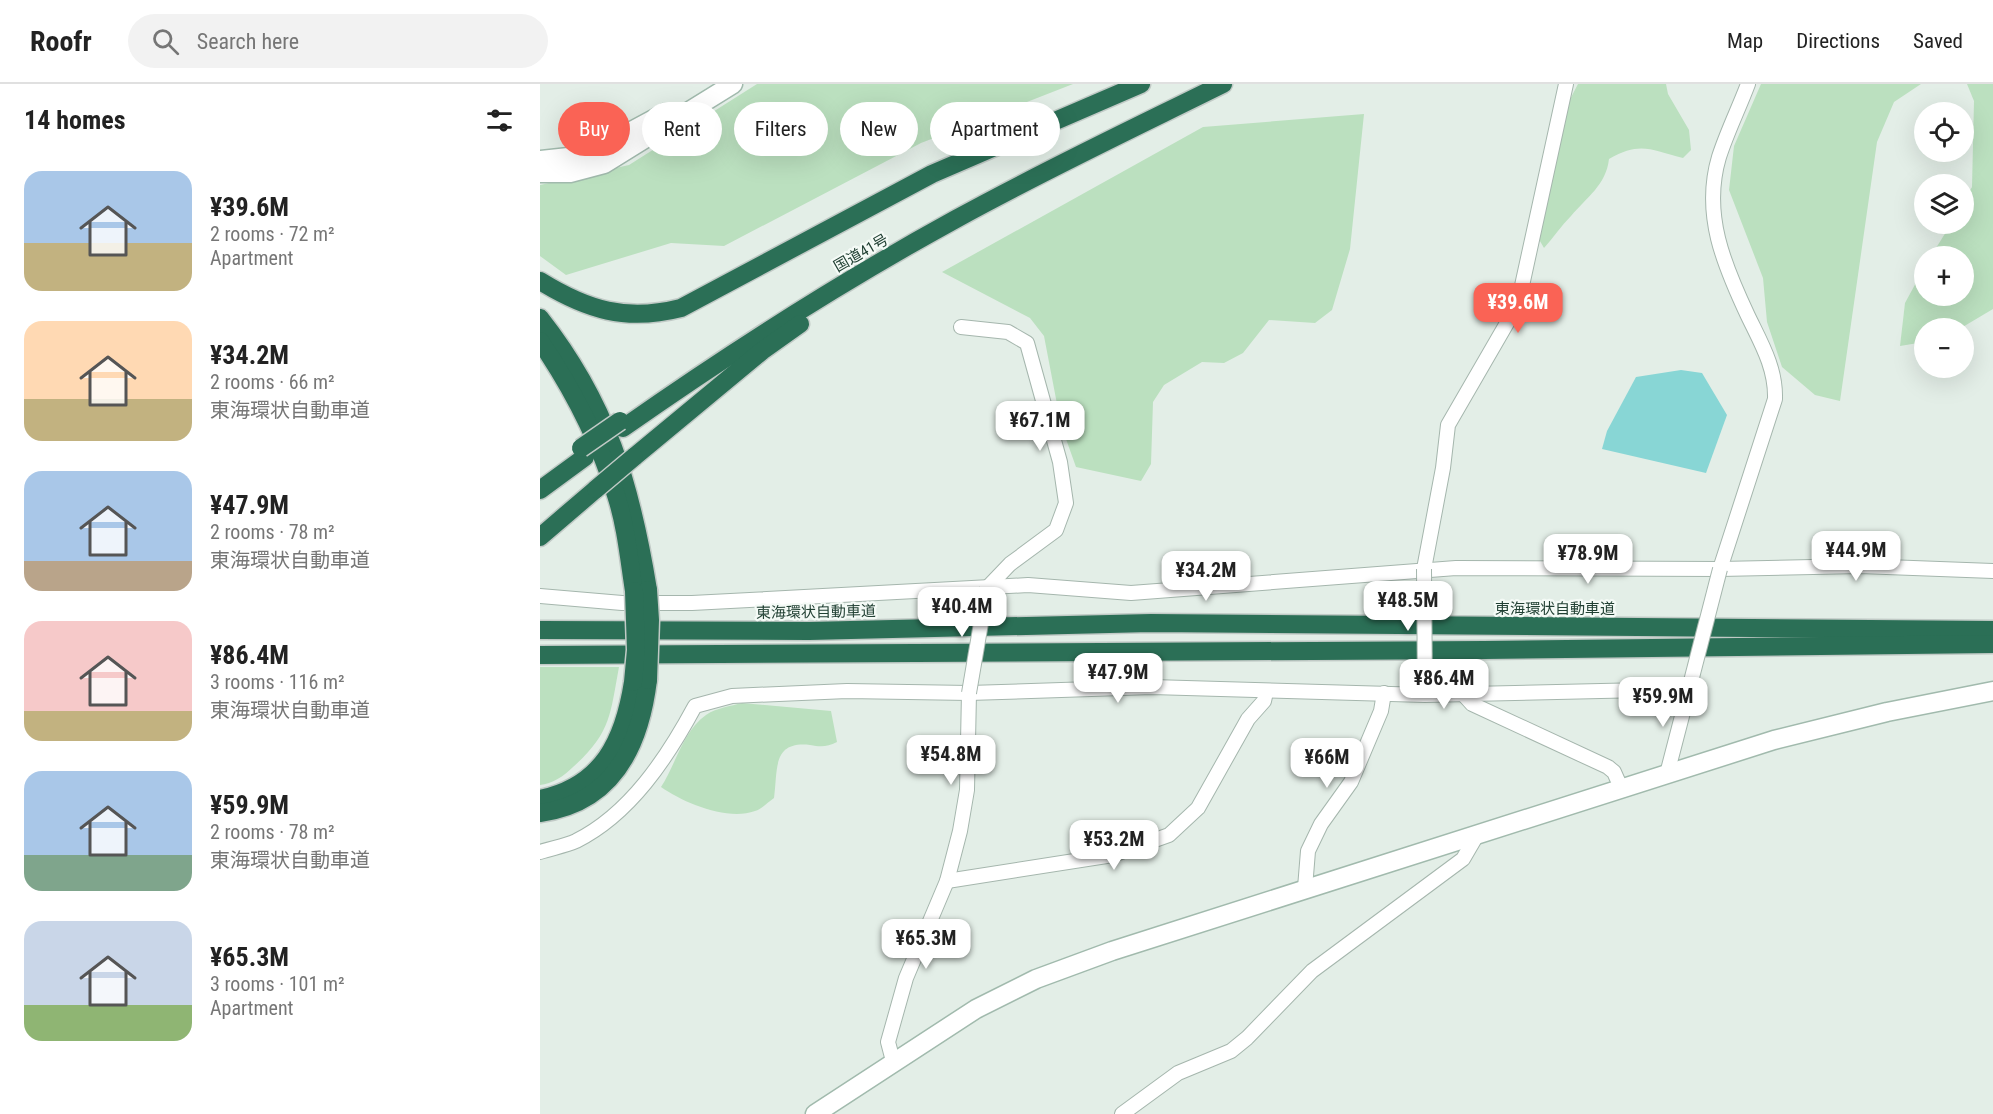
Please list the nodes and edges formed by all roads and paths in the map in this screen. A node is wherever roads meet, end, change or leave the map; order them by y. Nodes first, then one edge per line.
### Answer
1 (715, 84) edge
2 (733, 84) edge
3 (1141, 84) edge
4 (1205, 84) edge
5 (1223, 84) edge
6 (1566, 84) edge
7 (1748, 84) edge
8 (540, 160) edge
9 (540, 173) edge
10 (955, 219) junction
11 (540, 281) edge
12 (540, 318) edge
13 (961, 327) dead end
14 (540, 341) edge
15 (621, 424) junction
16 (583, 452) junction
17 (540, 481) edge
18 (540, 490) edge
19 (540, 537) edge
20 (1424, 569) junction
21 (1720, 569) junction
22 (1993, 571) edge
23 (987, 588) junction
24 (641, 590) junction
25 (540, 596) edge
26 (540, 630) edge
27 (1993, 630) edge
28 (1993, 644) edge
29 (540, 655) edge
30 (641, 681) junction
31 (1689, 689) junction
32 (1993, 691) edge
33 (1266, 692) junction
34 (969, 693) junction
35 (1384, 693) junction
36 (1463, 694) junction
37 (1425, 695) junction
38 (1667, 774) junction
39 (1622, 789) junction
40 (540, 799) edge
41 (540, 813) edge
42 (1477, 836) junction
43 (540, 852) edge
44 (947, 881) junction
45 (1305, 888) junction
46 (894, 1061) junction
47 (826, 1111) edge
48 (1122, 1114) edge

1 - 8 street
2 - 9 street
3 - 11 highway
4 - 15 highway, 国道41号
5 - 10 highway, 国道41号
6 - 20 street
7 - 21 street
10 - 15 highway, 国道41号
10 - 19 highway, bridge
12 - 24 highway
13 - 23 street
14 - 24 highway
15 - 16 highway, 国道41号
16 - 17 highway, 国道41号
16 - 18 highway, 国道41号
20 - 21 street
20 - 23 street
20 - 37 street, bridge
21 - 22 street
21 - 31 street, bridge
23 - 25 street
23 - 34 street, bridge
24 - 30 highway, bridge
26 - 27 highway, 東海環状自動車道
28 - 29 highway
30 - 40 highway
30 - 41 highway
31 - 36 street
31 - 38 street
32 - 38 street
33 - 34 street
33 - 35 street
33 - 44 street
34 - 43 street
34 - 44 street
35 - 37 street
35 - 45 street
36 - 37 street
36 - 39 street
38 - 39 street
39 - 42 street
42 - 45 street
42 - 48 street
44 - 46 street
45 - 46 street
46 - 47 street

